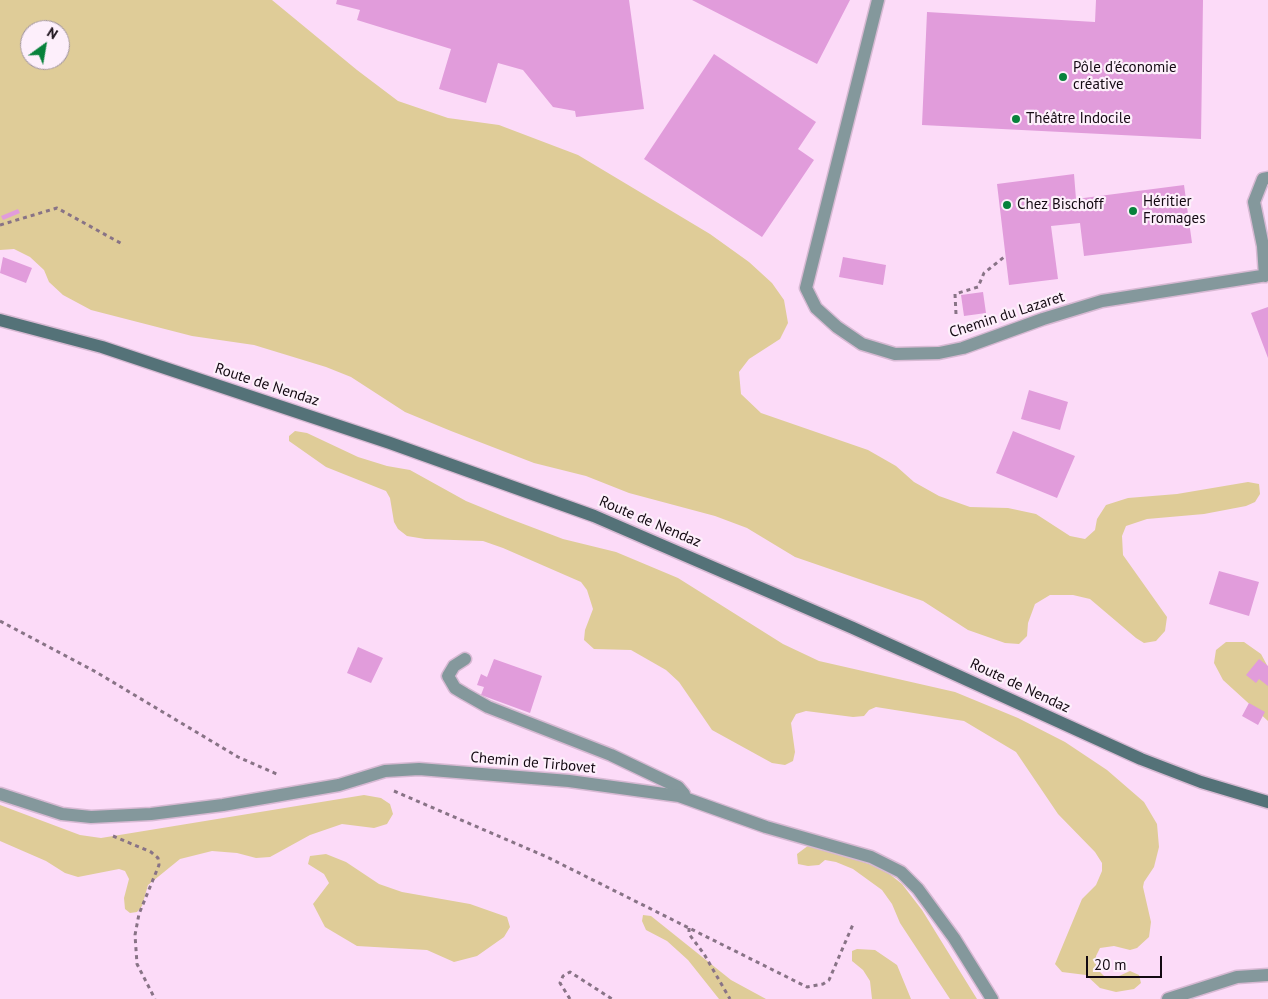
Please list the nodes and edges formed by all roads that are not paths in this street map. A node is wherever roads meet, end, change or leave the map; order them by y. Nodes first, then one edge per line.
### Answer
1 (878, 0) edge
2 (1268, 178) edge
3 (1266, 275) edge
4 (0, 320) edge
5 (465, 659) dead end
6 (0, 794) edge
7 (684, 797) junction
8 (1268, 802) edge
9 (1268, 975) edge
10 (992, 999) edge
11 (1168, 999) edge

1 - 3 street, Chemin du Lazaret
2 - 3 street
4 - 8 main road, Route de Nendaz
5 - 7 street
6 - 7 street, Chemin de Tirbovet
7 - 10 street, Chemin de Tirbovet
9 - 11 street

